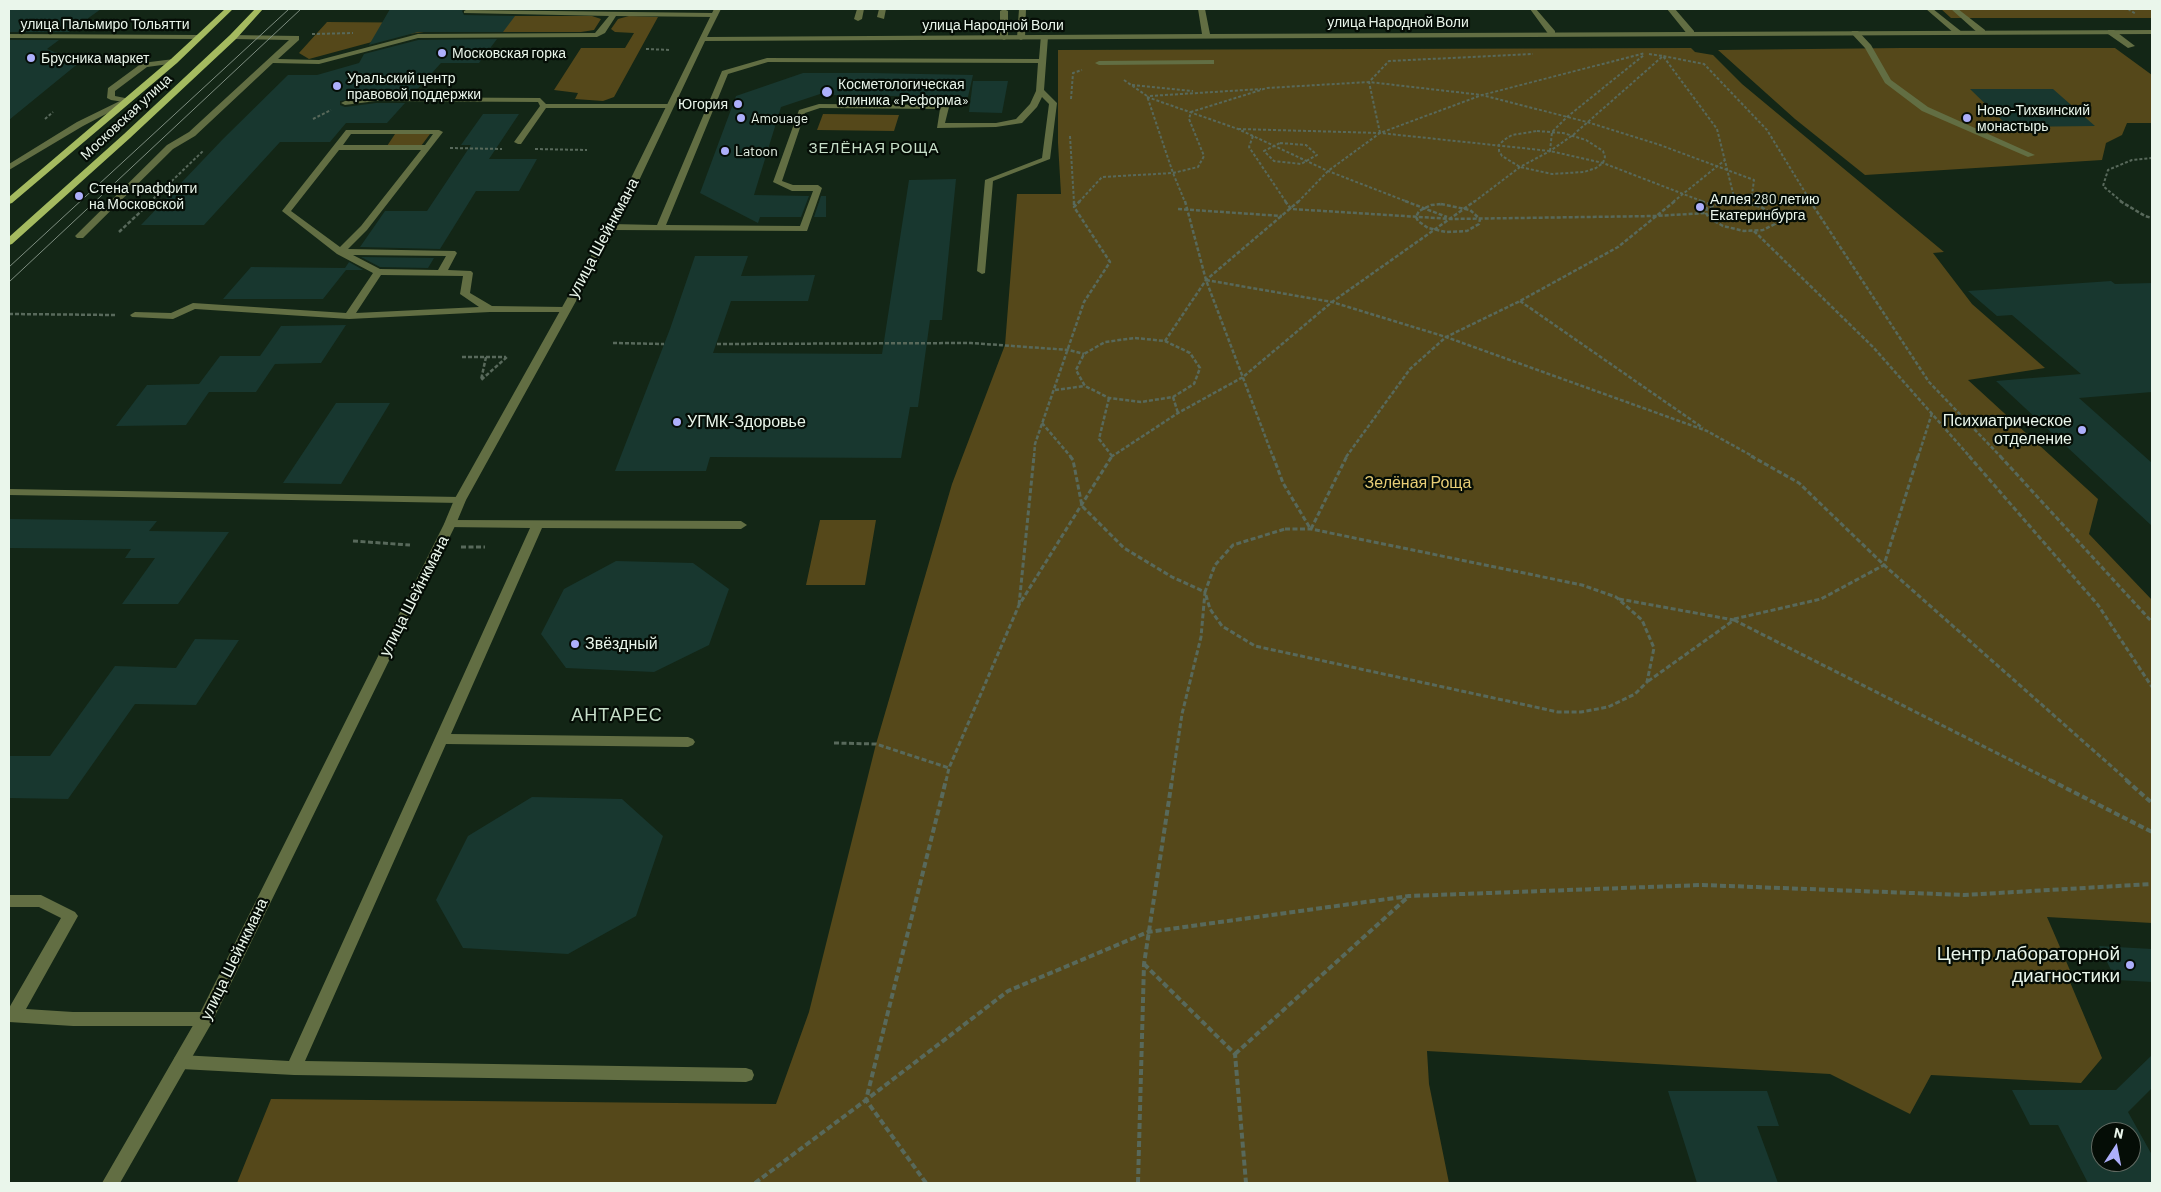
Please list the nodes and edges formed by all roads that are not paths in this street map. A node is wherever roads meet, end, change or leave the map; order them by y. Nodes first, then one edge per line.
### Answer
1 (229, 9) edge
2 (260, 9) edge
3 (860, 9) edge
4 (882, 9) edge
5 (1022, 9) edge
6 (1201, 9) edge
7 (1533, 9) edge
8 (1671, 9) edge
9 (1929, 9) edge
10 (1954, 9) edge
11 (1004, 11) dead end
12 (466, 12) dead end
13 (716, 12) edge
14 (615, 13) junction
15 (881, 18) dead end
16 (858, 19) dead end
17 (1958, 32) junction
18 (1982, 32) junction
19 (2111, 32) junction
20 (2152, 32) edge
21 (1552, 33) junction
22 (1691, 33) junction
23 (1855, 33) junction
24 (1206, 35) junction
25 (9, 36) edge
26 (204, 37) junction
27 (229, 37) junction
28 (1044, 37) junction
29 (1004, 38) junction
30 (1021, 38) junction
31 (704, 39) junction
32 (2131, 46) dead end
33 (174, 61) junction
34 (270, 61) junction
35 (1043, 61) junction
36 (1211, 62) dead end
37 (1099, 63) road end
38 (1040, 91) junction
39 (127, 101) junction
40 (345, 103) dead end
41 (544, 106) junction
42 (670, 106) junction
43 (518, 142) dead end
44 (337, 147) junction
45 (427, 148) junction
46 (2031, 155) dead end
47 (9, 168) edge
48 (9, 202) edge
49 (612, 226) junction
50 (661, 227) junction
51 (80, 236) dead end
52 (9, 242) edge
53 (340, 252) junction
54 (982, 271) dead end
55 (378, 272) junction
56 (442, 272) junction
57 (490, 309) junction
58 (565, 310) junction
59 (135, 315) road end
60 (348, 316) junction
61 (9, 492) edge
62 (460, 500) junction
63 (450, 524) junction
64 (538, 524) junction
65 (741, 525) dead end
66 (441, 739) junction
67 (688, 742) dead end
68 (9, 901) edge
69 (12, 1015) edge
70 (206, 1019) junction
71 (180, 1062) junction
72 (294, 1068) junction
73 (746, 1075) dead end
74 (111, 1183) edge

1 - 26 main road, Московская улица
2 - 27 main road, Московская улица
3 - 16 street
4 - 15 street
5 - 30 street
6 - 24 street
7 - 21 street
8 - 22 street
9 - 17 street
10 - 18 street
11 - 29 street
12 - 14 street
13 - 14 street
13 - 31 street, улица Шейнкмана
14 - 34 street
17 - 18 street, улица Народной Воли
17 - 23 street, улица Народной Воли
18 - 19 street, улица Народной Воли
19 - 20 street, улица Народной Воли
19 - 32 street
21 - 22 street, улица Народной Воли
21 - 24 street, улица Народной Воли
22 - 23 street, улица Народной Воли
23 - 46 street
24 - 28 street, улица Народной Воли
25 - 26 street, улица Пальмиро Тольятти
26 - 33 main road, Московская улица
27 - 34 street
27 - 52 main road, Московская улица
28 - 30 street, улица Народной Воли
28 - 35 street
29 - 30 street, улица Народной Воли
29 - 31 street, улица Народной Воли
31 - 42 street, улица Шейнкмана
33 - 39 main road, Московская улица
33 - 39 street
34 - 51 street
35 - 38 street
35 - 50 street
36 - 37 street
38 - 50 street
38 - 54 street
39 - 47 street
39 - 48 main road, Московская улица
40 - 41 street
41 - 42 street
41 - 43 street
42 - 49 street, улица Шейнкмана
44 - 45 street
44 - 45 street
44 - 53 street
45 - 53 street
49 - 50 street
49 - 58 street, улица Шейнкмана
53 - 55 street
53 - 56 street
55 - 56 street
55 - 60 street
56 - 57 street
57 - 58 street
57 - 60 street
58 - 62 street, улица Шейнкмана
59 - 60 street
61 - 62 street
62 - 63 street, улица Шейнкмана
63 - 64 street
63 - 70 street, улица Шейнкмана
64 - 65 street
64 - 66 street
66 - 67 street
66 - 72 street
68 - 69 street
69 - 70 street
70 - 71 street, улица Шейнкмана
71 - 72 street
71 - 74 street, улица Шейнкмана
72 - 73 street

